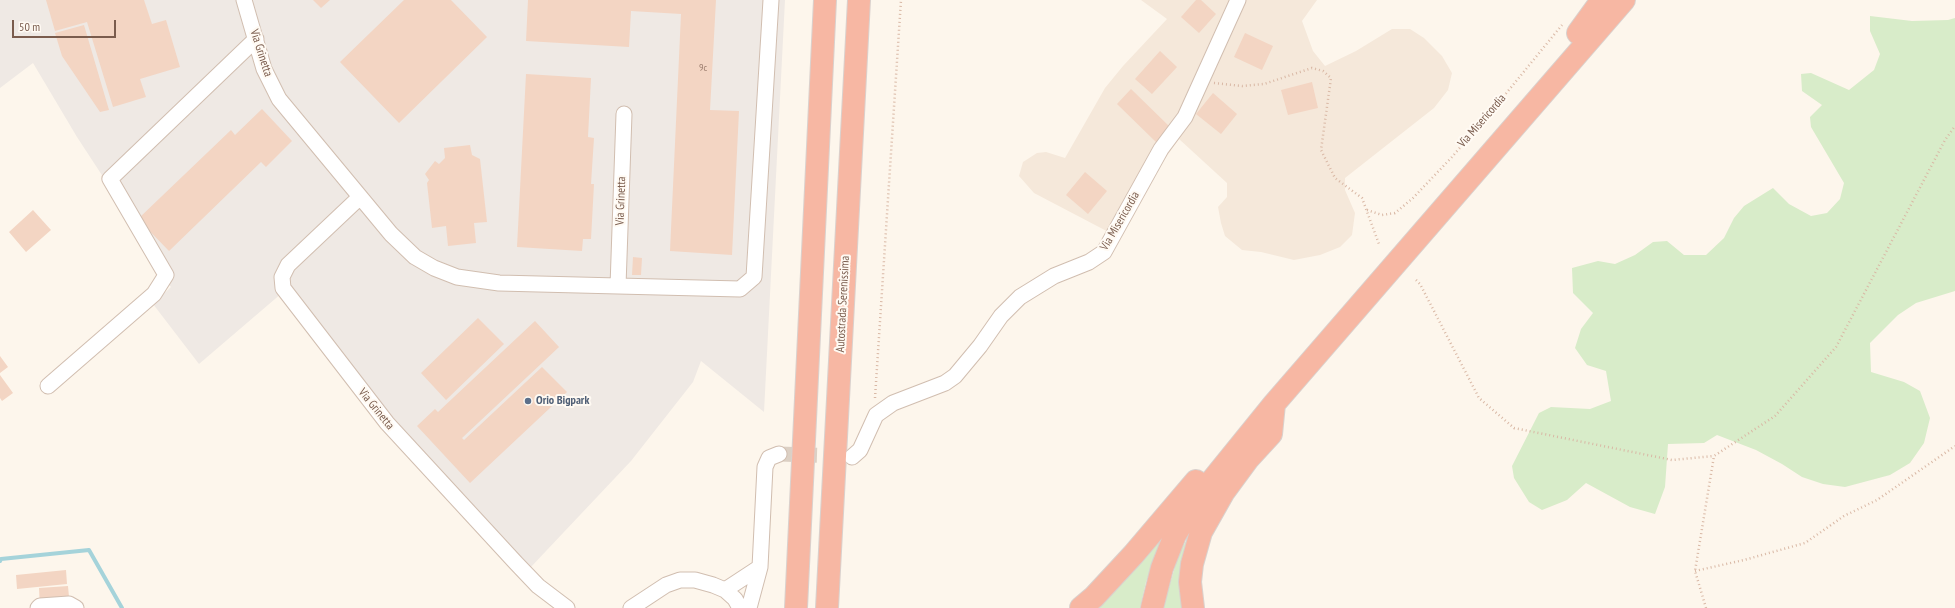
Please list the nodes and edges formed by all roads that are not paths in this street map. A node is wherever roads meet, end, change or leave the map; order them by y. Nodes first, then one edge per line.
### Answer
1 (244, 0) edge
2 (771, 0) edge
3 (825, 0) edge
4 (859, 0) edge
5 (1238, 0) edge
6 (1602, 0) edge
7 (1624, 0) edge
8 (256, 39) junction
9 (624, 114) dead end
10 (1472, 177) junction
11 (360, 197) junction
12 (618, 286) junction
13 (48, 386) dead end
14 (1274, 404) junction
15 (779, 454) tunnel mouth
16 (852, 457) dead end
17 (760, 567) junction
18 (725, 590) junction
19 (38, 608) edge
20 (76, 608) edge
21 (567, 608) edge
22 (630, 608) edge
23 (740, 608) edge
24 (749, 608) edge
25 (796, 608) edge
26 (828, 608) edge
27 (1081, 608) edge
28 (1152, 608) edge
29 (1193, 608) edge

1 - 8 street, Via Grinetta
2 - 12 street
3 - 25 highway
4 - 26 highway, Autostrada Serenissima
5 - 16 street, Via Misericordia
6 - 10 highway
7 - 10 highway
8 - 11 street, Via Grinetta
8 - 13 street
9 - 12 street, Via Grinetta
10 - 14 highway
11 - 12 street, Via Grinetta
11 - 21 street, Via Grinetta
14 - 27 highway
14 - 28 highway
14 - 29 highway
15 - 17 street
17 - 18 street
17 - 24 street
18 - 22 street
18 - 23 street
19 - 20 street

